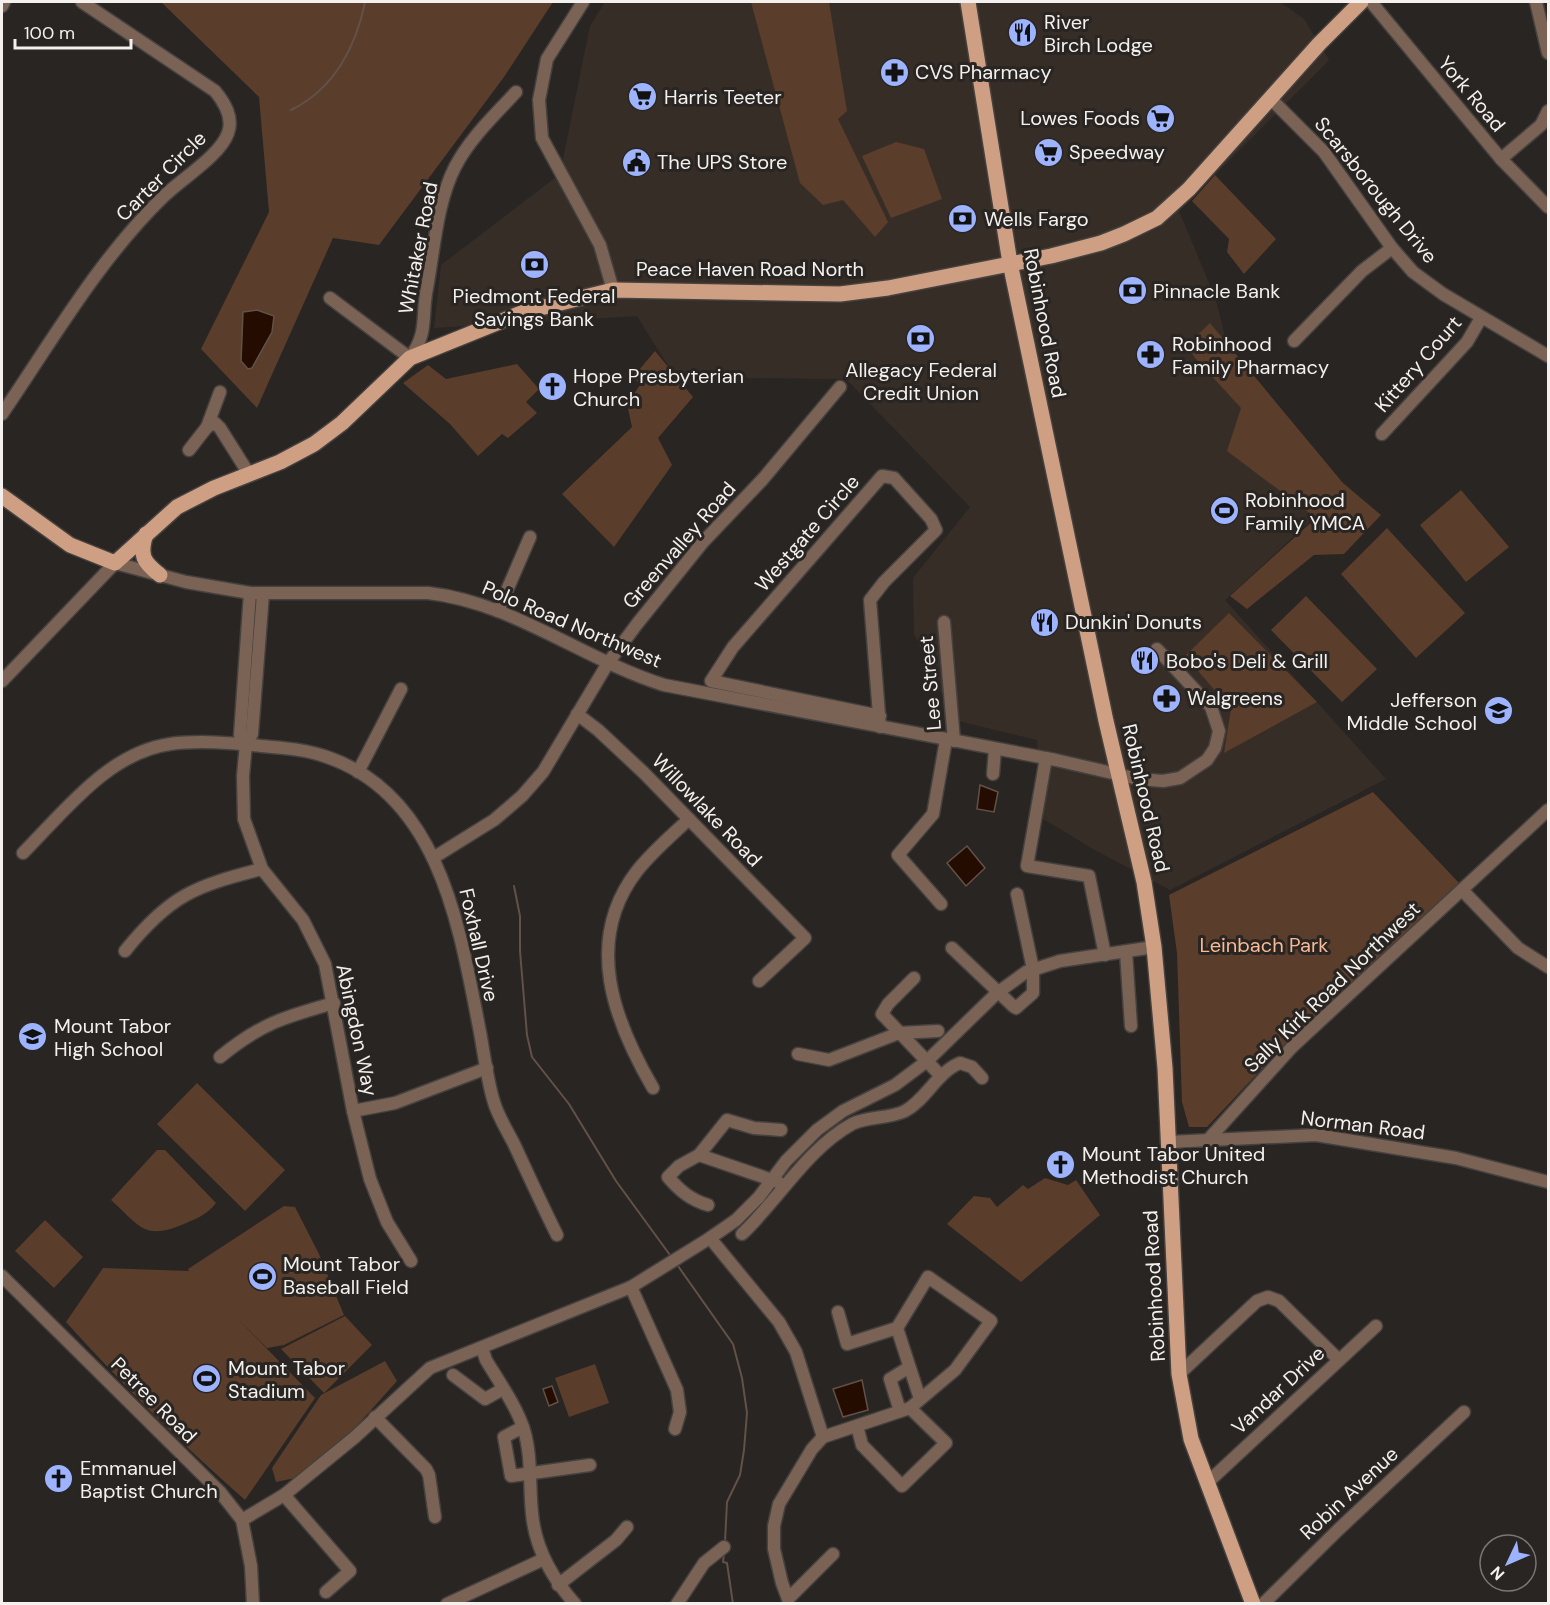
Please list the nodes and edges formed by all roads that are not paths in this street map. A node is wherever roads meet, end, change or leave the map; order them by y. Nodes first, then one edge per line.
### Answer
1 (4, 2) edge
2 (82, 2) edge
3 (583, 2) edge
4 (968, 2) edge
5 (1361, 2) edge
6 (1371, 2) edge
7 (1536, 2) edge
8 (2, 6) edge
9 (1548, 53) edge
10 (516, 92) dead end
11 (1271, 99) junction
12 (1548, 111) edge
13 (1501, 159) junction
14 (1548, 207) edge
15 (1392, 248) junction
16 (1010, 263) junction
17 (613, 290) junction
18 (330, 298) dead end
19 (1481, 318) junction
20 (1293, 341) dead end
21 (1548, 356) edge
22 (410, 358) junction
23 (840, 387) dead end
24 (220, 392) dead end
25 (2, 414) edge
26 (207, 427) junction
27 (1382, 434) dead end
28 (189, 450) dead end
29 (249, 474) junction
30 (2, 496) edge
31 (146, 534) junction
32 (530, 537) dead end
33 (115, 563) junction
34 (160, 575) junction
35 (250, 593) junction
36 (263, 594) junction
37 (498, 611) junction
38 (944, 622) dead end
39 (1157, 649) dead end
40 (608, 663) junction
41 (2, 681) edge
42 (711, 681) junction
43 (401, 689) dead end
44 (708, 695) junction
45 (577, 714) junction
46 (880, 722) junction
47 (950, 740) junction
48 (246, 744) junction
49 (995, 749) junction
50 (1046, 758) junction
51 (358, 772) junction
52 (1118, 772) junction
53 (993, 774) dead end
54 (1548, 810) edge
55 (689, 819) junction
56 (23, 853) dead end
57 (433, 858) junction
58 (262, 869) junction
59 (1462, 890) junction
60 (1017, 894) dead end
61 (941, 904) dead end
62 (1154, 947) junction
63 (952, 948) dead end
64 (125, 951) dead end
65 (1126, 952) junction
66 (1105, 955) junction
67 (1548, 967) edge
68 (1033, 969) junction
69 (914, 978) dead end
70 (759, 981) dead end
71 (997, 993) junction
72 (334, 1003) junction
73 (1131, 1026) dead end
74 (938, 1031) dead end
75 (899, 1033) junction
76 (798, 1054) dead end
77 (220, 1057) dead end
78 (927, 1061) junction
79 (487, 1068) junction
80 (941, 1076) junction
81 (982, 1078) dead end
82 (653, 1089) dead end
83 (353, 1111) junction
84 (781, 1130) dead end
85 (1207, 1141) junction
86 (1169, 1142) junction
87 (699, 1155) junction
88 (773, 1180) junction
89 (1548, 1182) edge
90 (788, 1185) junction
91 (708, 1205) dead end
92 (742, 1234) dead end
93 (557, 1235) dead end
94 (710, 1239) junction
95 (411, 1261) dead end
96 (2, 1276) edge
97 (631, 1287) junction
98 (838, 1312) dead end
99 (1376, 1326) dead end
100 (897, 1328) junction
101 (482, 1348) junction
102 (1339, 1360) junction
103 (908, 1368) junction
104 (1179, 1374) junction
105 (453, 1375) dead end
106 (503, 1389) junction
107 (920, 1399) junction
108 (905, 1410) junction
109 (1464, 1412) dead end
110 (375, 1417) junction
111 (857, 1425) junction
112 (523, 1427) junction
113 (675, 1429) dead end
114 (824, 1437) junction
115 (590, 1465) dead end
116 (531, 1474) junction
117 (1208, 1482) junction
118 (284, 1494) junction
119 (435, 1517) dead end
120 (242, 1520) junction
121 (627, 1527) dead end
122 (724, 1547) dead end
123 (833, 1554) dead end
124 (544, 1559) junction
125 (558, 1585) junction
126 (326, 1592) dead end
127 (678, 1603) edge
128 (253, 1604) edge
129 (447, 1604) edge
130 (575, 1604) edge
131 (1253, 1604) edge
132 (1263, 1604) edge

1 - 8 street
2 - 25 street, Carter Circle
3 - 17 street
4 - 16 main road, Robinhood Road
5 - 11 main road, Peace Haven Road North
6 - 13 street, York Road
7 - 9 street
10 - 22 street, Whitaker Road
11 - 15 street, Scarsborough Drive
11 - 16 main road, Peace Haven Road North
12 - 13 street
13 - 14 street, York Road
15 - 19 street, Scarsborough Drive
15 - 20 street
16 - 17 main road, Peace Haven Road North
16 - 52 main road, Robinhood Road
17 - 22 main road, Peace Haven Road North
18 - 22 street
19 - 21 street, Scarsborough Drive
19 - 27 street, Kittery Court
22 - 29 main road, Peace Haven Road North
23 - 40 street, Greenvalley Road
24 - 26 street
26 - 28 street
26 - 29 street
29 - 31 main road, Peace Haven Road North
30 - 33 main road
31 - 33 main road, Peace Haven Road North
31 - 34 main road
32 - 37 street
33 - 34 street, Polo Road Northwest
33 - 41 street
34 - 35 street, Polo Road Northwest
35 - 36 street, Polo Road Northwest
35 - 48 street, Abingdon Way
36 - 37 street, Polo Road Northwest
36 - 48 street, Abingdon Way
37 - 40 street, Polo Road Northwest
38 - 47 street, Lee Street
39 - 52 street, Polo Road Northwest
40 - 44 street, Polo Road Northwest
40 - 45 street, Greenvalley Road
42 - 44 street
42 - 46 street
42 - 46 street, Westgate Circle
43 - 51 street
44 - 46 street, Polo Road Northwest
45 - 55 street, Willowlake Road
45 - 57 street, Greenvalley Road
46 - 47 street, Polo Road Northwest
47 - 49 street, Polo Road Northwest
47 - 61 street, Lee Street
48 - 51 street, Foxhall Drive
48 - 56 street, Foxhall Drive
48 - 58 street, Abingdon Way
49 - 50 street, Polo Road Northwest
49 - 53 street
50 - 52 street, Polo Road Northwest
50 - 66 street
51 - 57 street, Foxhall Drive
52 - 62 main road, Robinhood Road
54 - 59 street, Sally Kirk Road Northwest
55 - 70 street, Willowlake Road
55 - 82 street
57 - 79 street, Foxhall Drive
58 - 64 street
58 - 72 street, Abingdon Way
59 - 67 street
59 - 85 street, Sally Kirk Road Northwest
60 - 68 street
62 - 65 street
62 - 86 main road, Robinhood Road
63 - 71 street
65 - 66 street
65 - 73 street
66 - 68 street
68 - 71 street
68 - 71 street
69 - 75 street
71 - 78 street
72 - 77 street
72 - 83 street, Abingdon Way
74 - 75 street
75 - 76 street
75 - 78 street
78 - 80 street
78 - 88 street
79 - 83 street
79 - 93 street, Foxhall Drive
80 - 81 street
80 - 90 street
83 - 95 street, Abingdon Way
84 - 87 street
85 - 86 street, Norman Road
85 - 89 street, Norman Road
86 - 104 main road, Robinhood Road
87 - 88 street
87 - 91 street
88 - 90 street
88 - 94 street
90 - 92 street
94 - 97 street
94 - 114 street
96 - 120 street, Petree Road
97 - 101 street
97 - 113 street
98 - 100 street
99 - 102 street, Vandar Drive
100 - 103 street
100 - 107 street
101 - 106 street
101 - 110 street
102 - 104 street
102 - 117 street, Vandar Drive
103 - 107 street
103 - 108 street
104 - 117 main road, Robinhood Road
105 - 106 street
106 - 112 street
107 - 108 street
108 - 111 street
108 - 111 street
109 - 132 street, Robin Avenue
110 - 118 street
110 - 119 street
111 - 114 street
112 - 116 street
112 - 116 street
114 - 123 street
115 - 116 street
116 - 124 street
117 - 131 main road, Robinhood Road
118 - 120 street
118 - 126 street
120 - 128 street, Petree Road
121 - 125 street
122 - 127 street
124 - 125 street
124 - 129 street
125 - 130 street

